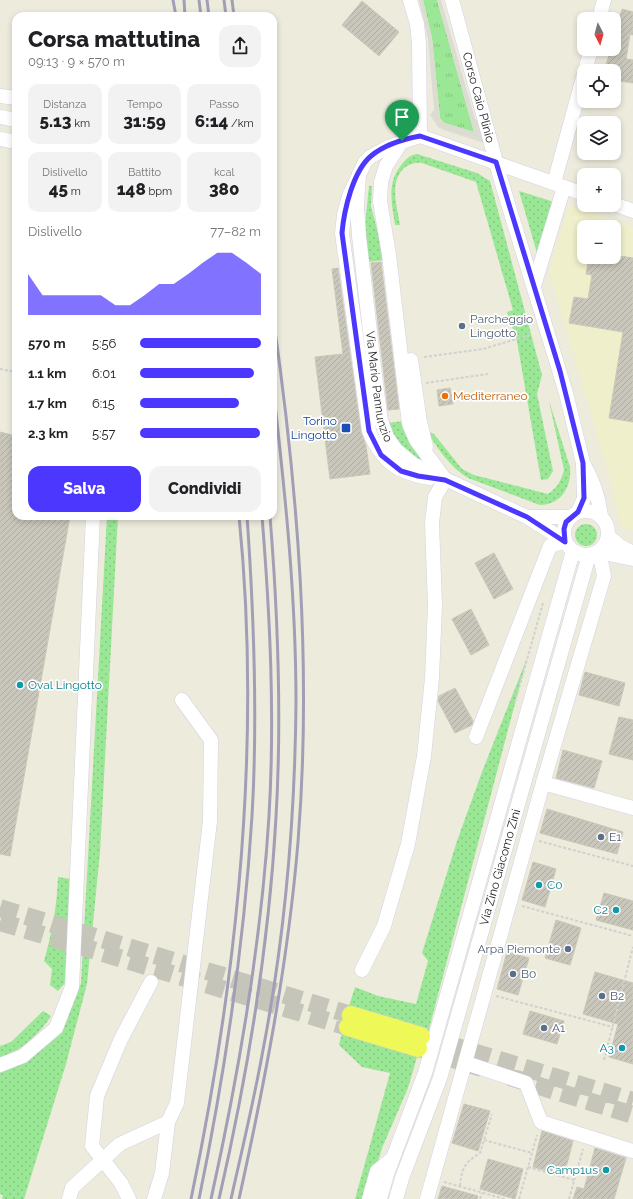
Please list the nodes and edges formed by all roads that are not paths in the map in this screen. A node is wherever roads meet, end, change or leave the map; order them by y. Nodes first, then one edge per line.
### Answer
1 (410, 0) edge
2 (452, 0) edge
3 (604, 0) edge
4 (601, 12) edge
5 (0, 96) edge
6 (12, 98) edge
7 (577, 105) edge
8 (0, 117) edge
9 (12, 119) edge
10 (420, 136) junction
11 (0, 139) edge
12 (12, 141) edge
13 (402, 141) junction
14 (496, 162) junction
15 (359, 174) junction
16 (559, 185) junction
17 (577, 191) edge
18 (621, 207) edge
19 (633, 211) edge
20 (345, 253) junction
21 (389, 255) junction
22 (362, 264) junction
23 (534, 286) junction
24 (428, 456) junction
25 (583, 463) junction
26 (445, 480) junction
27 (574, 514) junction
28 (527, 517) junction
29 (602, 517) junction
30 (93, 520) edge
31 (608, 536) junction
32 (569, 546) junction
33 (633, 553) edge
34 (594, 554) junction
35 (633, 559) edge
36 (182, 700) dead end
37 (476, 737) dead end
38 (543, 783) junction
39 (633, 808) edge
40 (362, 970) dead end
41 (151, 982) dead end
42 (349, 1021) tunnel mouth
43 (419, 1042) tunnel mouth
44 (466, 1063) junction
45 (0, 1065) edge
46 (168, 1122) junction
47 (633, 1151) edge
48 (393, 1158) junction
49 (103, 1159) junction
50 (69, 1199) edge
51 (129, 1199) edge
52 (154, 1199) edge
53 (369, 1199) edge
54 (380, 1199) edge
55 (396, 1199) edge
56 (427, 1199) edge

1 - 10 street
2 - 14 street, Corso Caio Plinio
3 - 4 street
5 - 6 street
7 - 16 street
8 - 9 street
10 - 13 street, Via Mario Pannunzio
10 - 14 street
11 - 12 street
13 - 15 street, Via Mario Pannunzio
13 - 21 street, Via Mario Pannunzio
14 - 16 street
14 - 23 street, Corso Caio Plinio
15 - 20 street, Via Mario Pannunzio
15 - 22 street, Via Mario Pannunzio
16 - 17 street
16 - 23 street
18 - 19 street
20 - 22 street
20 - 26 street, Via Mario Pannunzio
21 - 24 street, Via Mario Pannunzio
21 - 24 street, Via Mario Pannunzio
22 - 26 street, Via Mario Pannunzio
23 - 25 street, Corso Caio Plinio
24 - 26 street, Via Mario Pannunzio
25 - 27 street, Corso Caio Plinio
25 - 29 street, Corso Caio Plinio
26 - 28 street
26 - 40 street
27 - 28 street
27 - 29 street
27 - 32 street
28 - 32 street
29 - 31 street
30 - 45 street
31 - 33 street
31 - 34 street
32 - 34 street
32 - 37 street
32 - 48 street, Via Zino Giacomo Zini
34 - 35 street
34 - 38 street
34 - 55 street, Via Zino Giacomo Zini
36 - 46 street
38 - 39 street
38 - 44 street
41 - 49 street
42 - 43 main road
44 - 47 street
44 - 56 street
46 - 49 street
46 - 52 street
48 - 53 street
48 - 54 street, Via Zino Giacomo Zini
49 - 50 street
49 - 51 street

